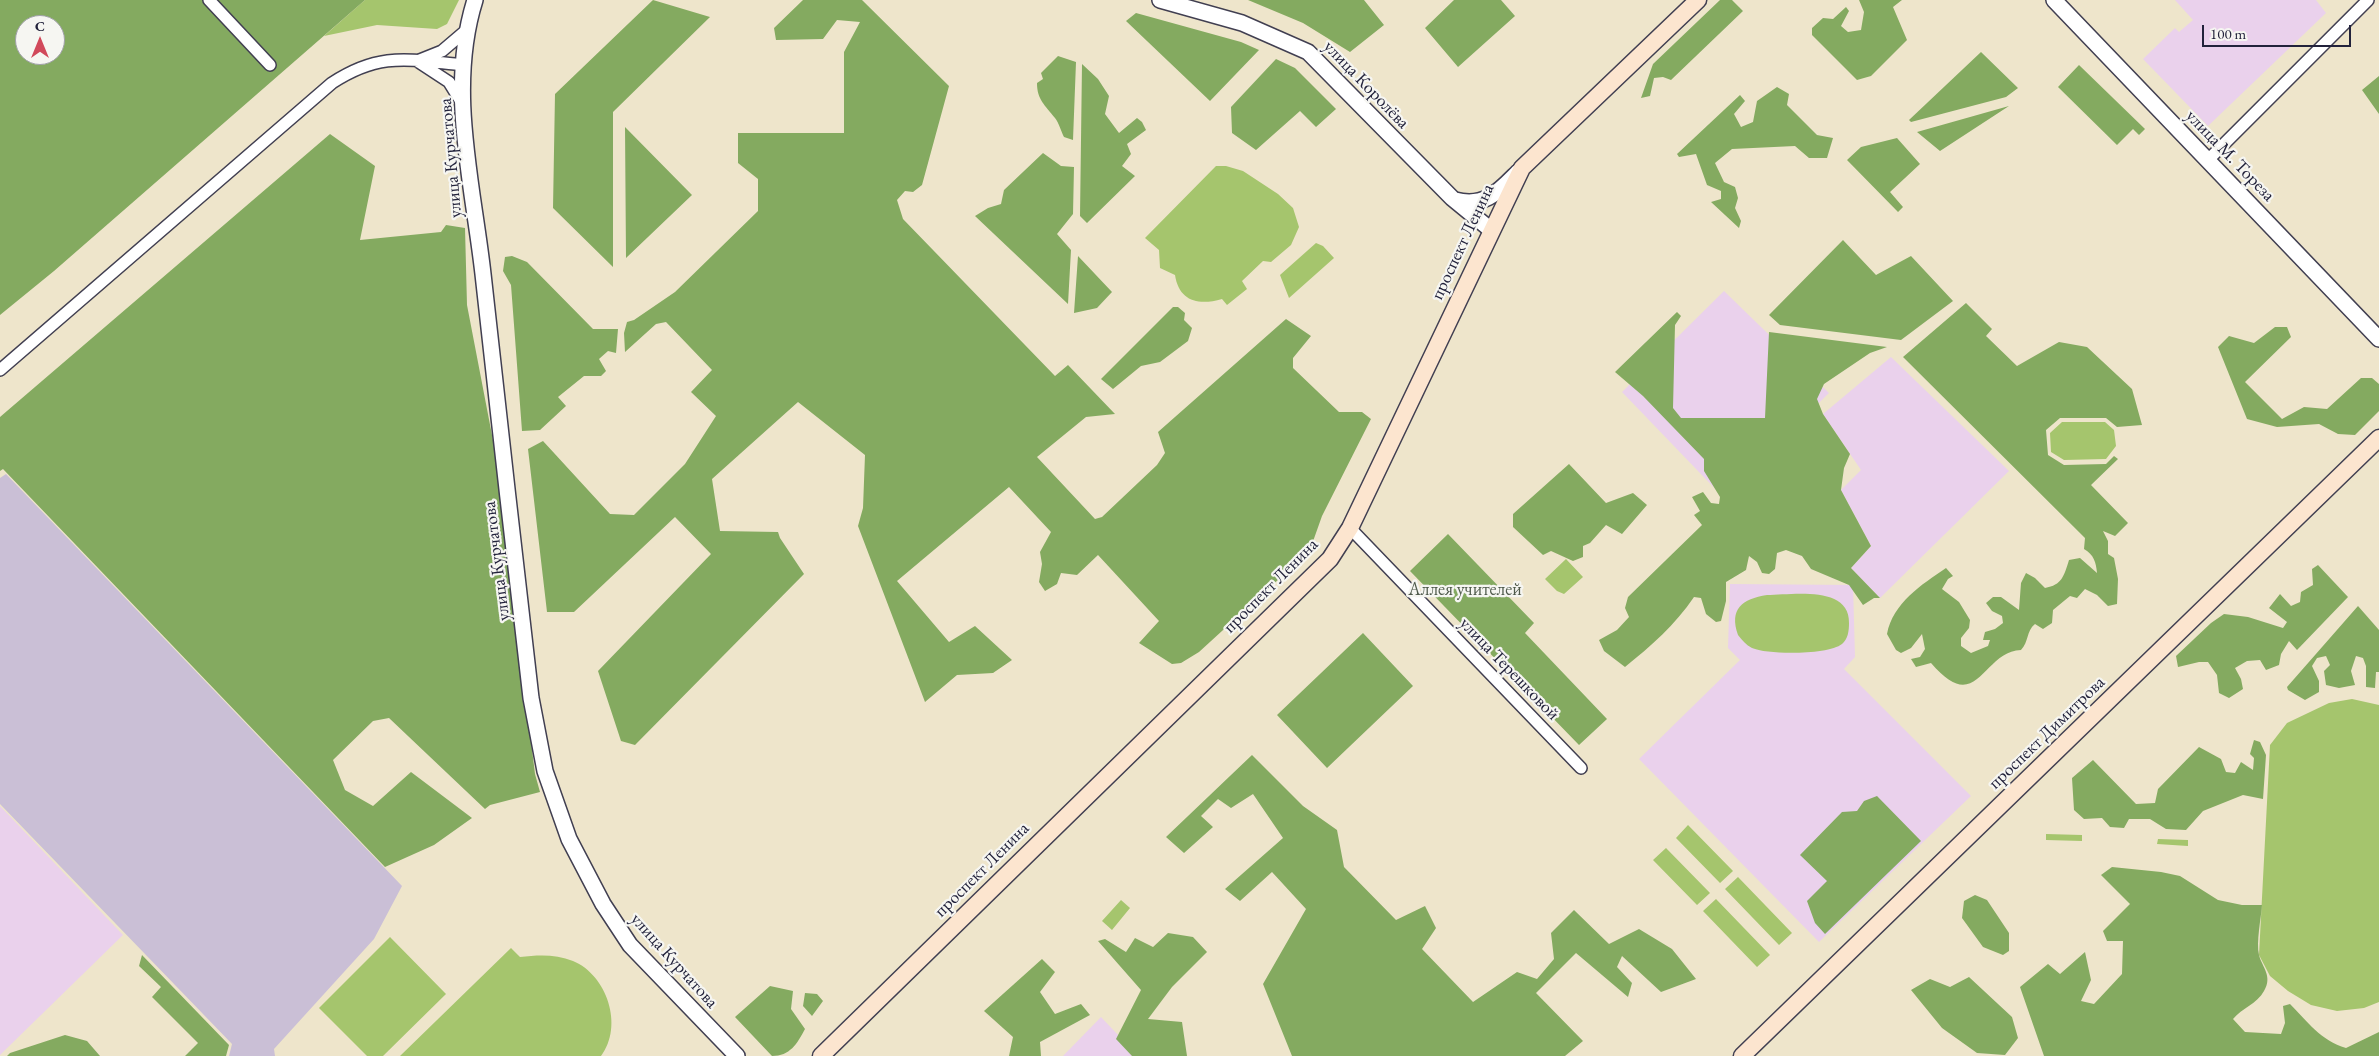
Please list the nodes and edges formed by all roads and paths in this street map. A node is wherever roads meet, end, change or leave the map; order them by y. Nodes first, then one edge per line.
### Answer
1 (209, 0) edge
2 (476, 0) edge
3 (1160, 0) edge
4 (1698, 0) edge
5 (2054, 0) edge
6 (2368, 0) edge
7 (469, 28) junction
8 (417, 60) junction
9 (270, 65) dead end
10 (464, 65) junction
11 (463, 106) junction
12 (2208, 160) junction
13 (1522, 168) junction
14 (1452, 198) junction
15 (1491, 230) junction
16 (2379, 339) edge
17 (0, 370) edge
18 (2379, 438) edge
19 (1350, 528) junction
20 (1581, 768) dead end
21 (737, 1056) edge
22 (821, 1056) edge
23 (1742, 1056) edge

1 - 9 street
2 - 7 street, улица Курчатова
3 - 14 street, улица Королёва
4 - 13 main road, проспект Ленина
5 - 12 street, улица М. Тореза
6 - 12 street
7 - 8 street
7 - 10 street, улица Курчатова
8 - 10 street
8 - 11 street
8 - 17 street
10 - 11 street, улица Курчатова
11 - 21 street, улица Курчатова
12 - 16 street, улица М. Тореза
13 - 14 street
13 - 15 main road, проспект Ленина
14 - 15 street, улица Королёва
15 - 19 main road, проспект Ленина
18 - 23 main road, проспект Димитрова
19 - 20 street, улица Терешковой
19 - 22 main road, проспект Ленина

